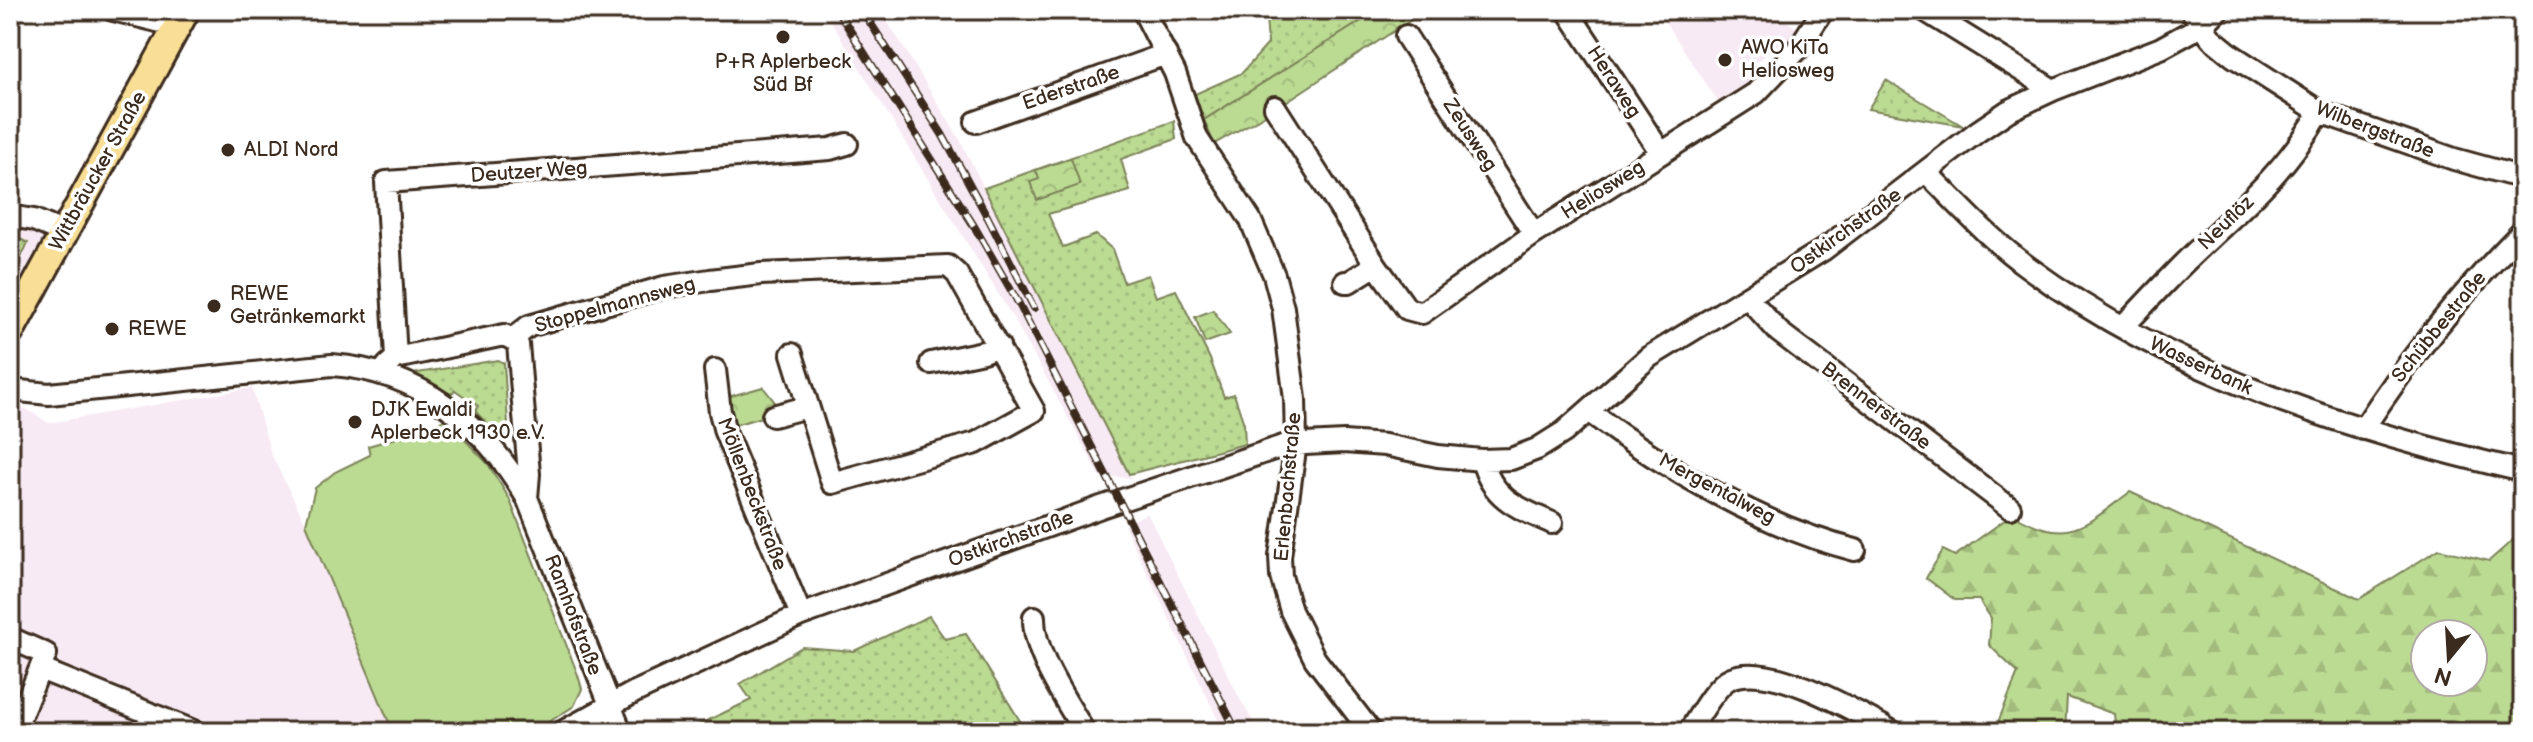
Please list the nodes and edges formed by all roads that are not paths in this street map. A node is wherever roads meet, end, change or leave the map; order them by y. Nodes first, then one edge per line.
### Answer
1 (113, 10) edge
2 (1143, 10) edge
3 (1567, 10) edge
4 (1823, 10) edge
5 (1924, 10) edge
6 (2218, 10) edge
7 (2197, 17) edge
8 (181, 18) edge
9 (1406, 36) dead end
10 (1166, 54) junction
11 (2053, 90) junction
12 (1275, 107) dead end
13 (2320, 112) junction
14 (976, 122) dead end
15 (847, 144) dead end
16 (1661, 153) junction
17 (1926, 172) junction
18 (2523, 178) edge
19 (10, 216) edge
20 (2523, 231) edge
21 (64, 233) junction
22 (1534, 234) junction
23 (1376, 265) junction
24 (1345, 282) dead end
25 (1748, 298) junction
26 (2123, 327) junction
27 (10, 332) edge
28 (512, 339) junction
29 (999, 346) junction
30 (792, 354) dead end
31 (396, 358) junction
32 (931, 363) dead end
33 (715, 370) dead end
34 (380, 374) junction
35 (10, 390) edge
36 (807, 407) junction
37 (1588, 411) junction
38 (773, 416) dead end
39 (2363, 429) junction
40 (1296, 443) junction
41 (1482, 460) junction
42 (2523, 471) edge
43 (527, 498) junction
44 (2010, 508) dead end
45 (1552, 523) dead end
46 (1855, 550) dead end
47 (801, 615) junction
48 (1034, 617) dead end
49 (10, 638) edge
50 (40, 669) junction
51 (609, 705) junction
52 (14, 732) edge
53 (196, 732) edge
54 (562, 732) edge
55 (618, 732) edge
56 (1084, 732) edge
57 (1371, 732) edge
58 (1689, 732) edge
59 (1893, 732) edge

1 - 8 street
2 - 10 street, Erlenbachstraße
3 - 16 street, Heraweg
4 - 16 street, Heliosweg
5 - 11 street
6 - 7 street, Ostkirchstraße
7 - 11 street, Ostkirchstraße
7 - 13 street, Wilbergstraße
8 - 21 main road, Wittbräucker Straße
9 - 22 street, Zeusweg
10 - 14 street, Ederstraße
10 - 40 street, Erlenbachstraße
11 - 17 street, Ostkirchstraße
12 - 23 street, Heliosweg
13 - 18 street, Wilbergstraße
13 - 26 street, Neuflöz
15 - 31 street, Deutzer Weg
16 - 22 street, Heliosweg
17 - 25 street, Ostkirchstraße
17 - 26 street, Wasserbank
19 - 21 street
20 - 39 street, Schübbestraße
21 - 27 main road, Wittbräucker Straße
22 - 23 street, Heliosweg
23 - 24 street
25 - 37 street, Ostkirchstraße
25 - 44 street, Brennerstraße
26 - 39 street, Wasserbank
28 - 29 street, Stoppelmannsweg
28 - 31 street, Stoppelmannsweg
28 - 43 street, Ramhofstraße
29 - 32 street
29 - 36 street
30 - 36 street
31 - 34 street
33 - 47 street, Möllenbeckstraße
34 - 35 street
34 - 43 street, Ramhofstraße
36 - 38 street
37 - 41 street, Ostkirchstraße
37 - 46 street, Mergentalweg
39 - 42 street, Wasserbank
40 - 41 street, Ostkirchstraße
40 - 47 street, Ostkirchstraße
40 - 57 street, Erlenbachstraße
41 - 45 street
43 - 51 street, Ramhofstraße
47 - 51 street, Ostkirchstraße
48 - 56 street
49 - 50 street
50 - 52 street
50 - 53 street
51 - 54 street, Ostkirchstraße
51 - 55 street, Ramhofstraße
58 - 59 street

